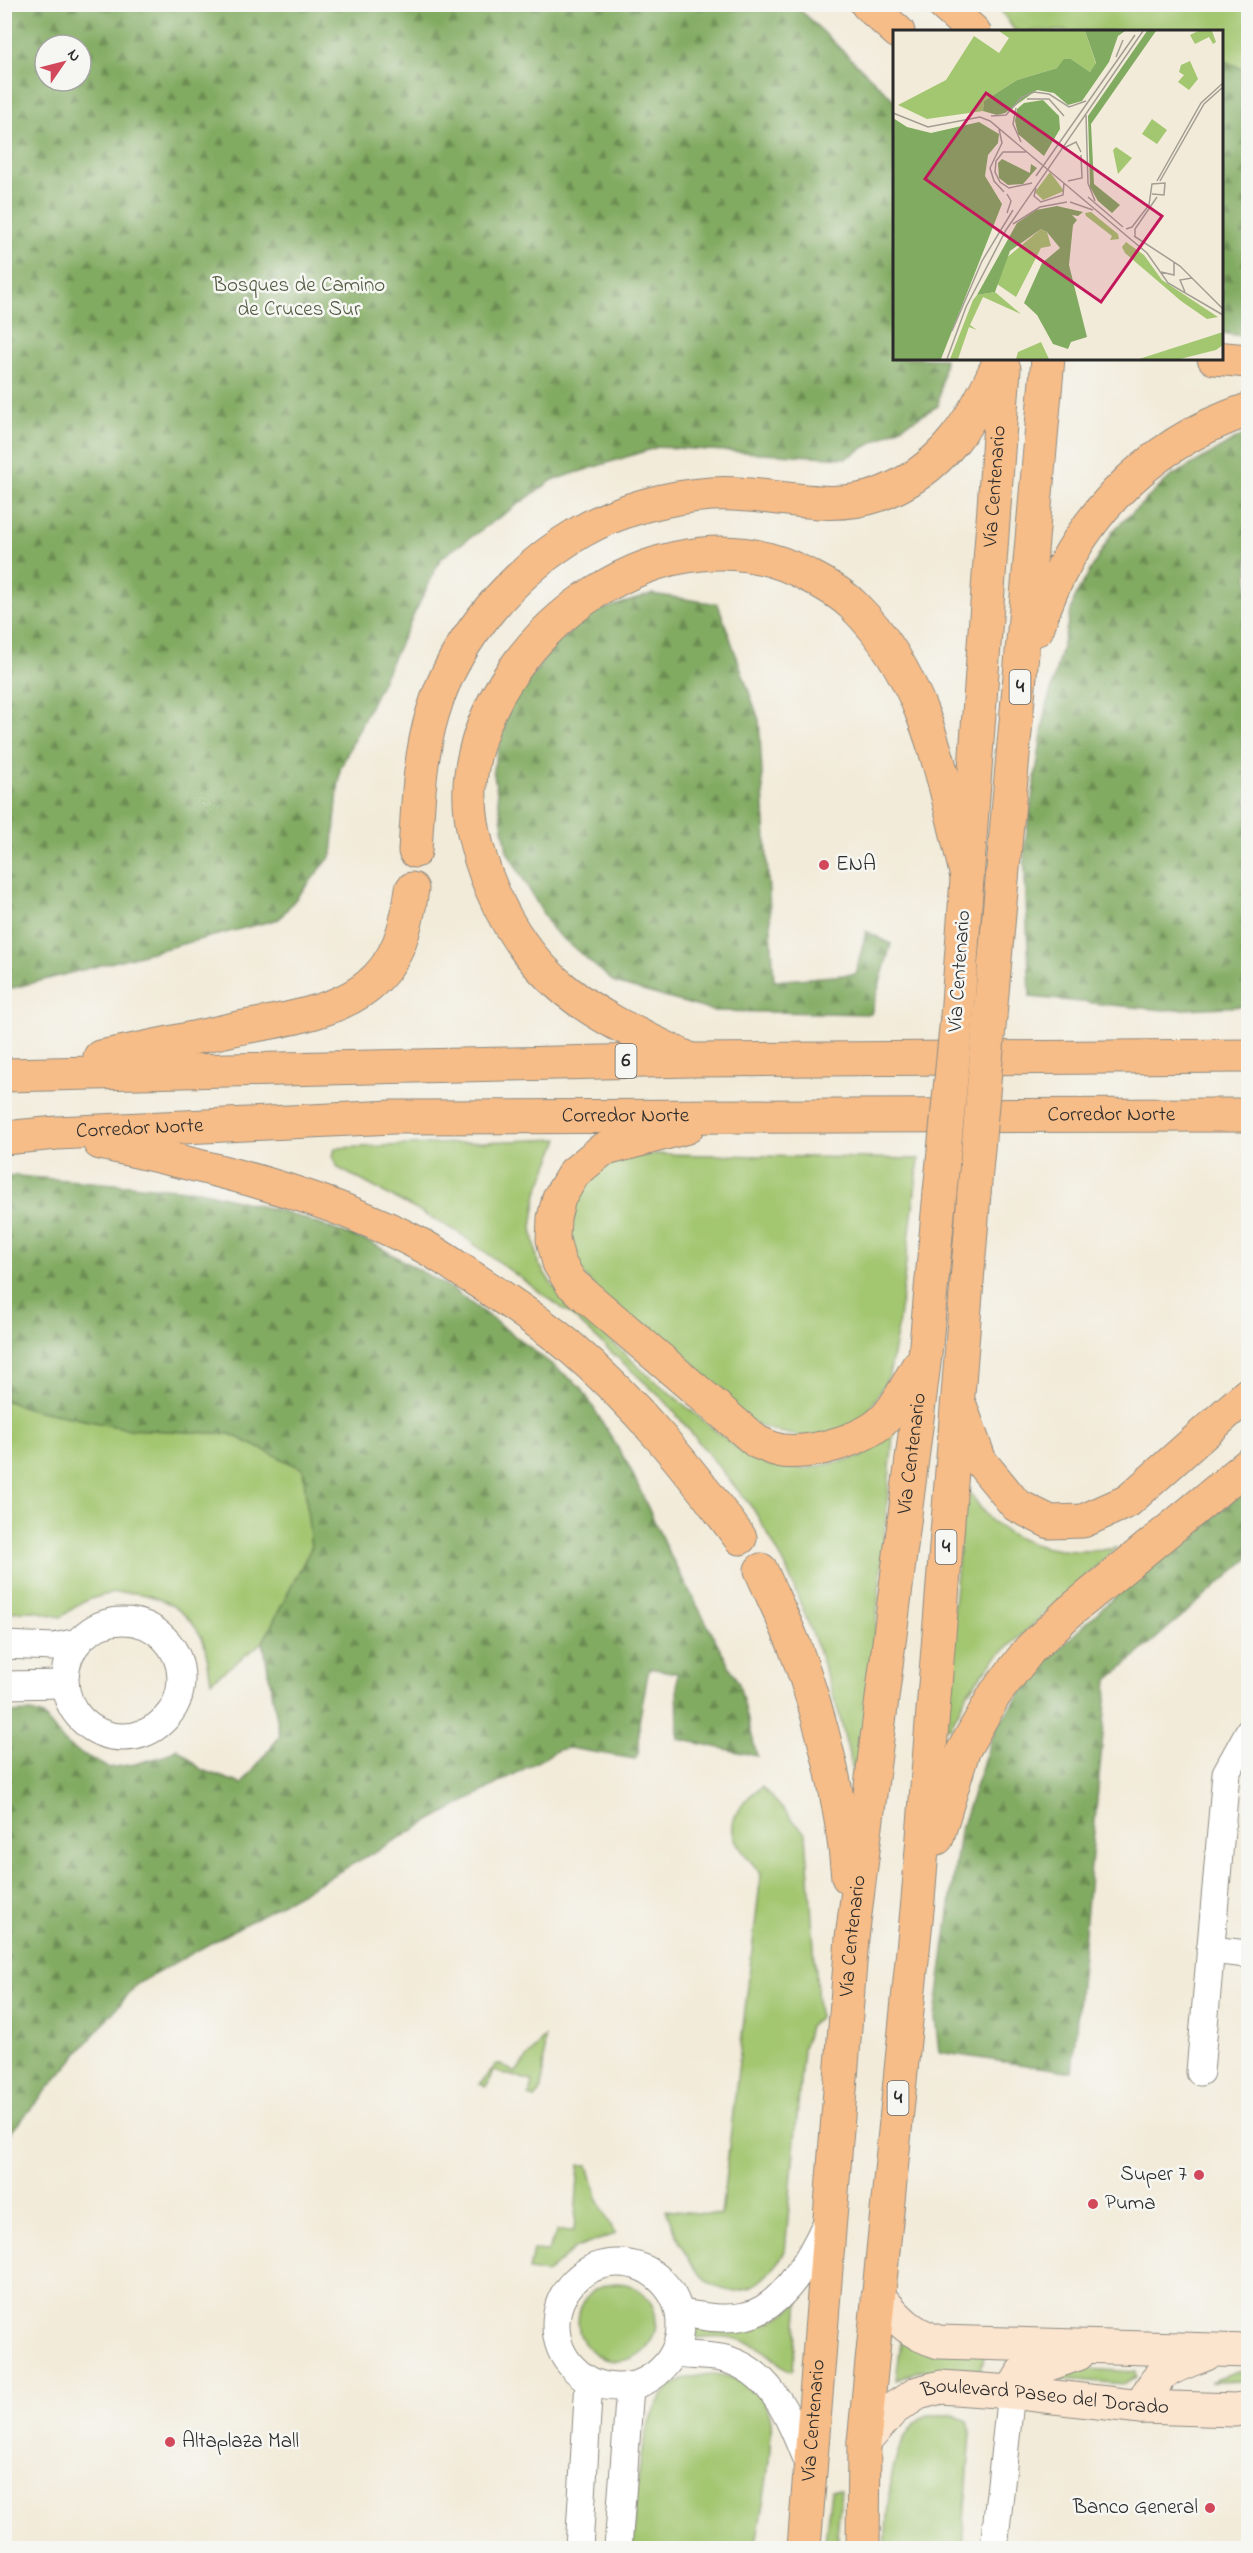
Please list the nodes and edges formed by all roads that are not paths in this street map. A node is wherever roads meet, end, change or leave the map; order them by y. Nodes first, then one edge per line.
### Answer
1 (867, 4) edge
2 (943, 4) edge
3 (896, 30) edge
4 (972, 30) edge
5 (1223, 359) edge
6 (1002, 360) edge
7 (1003, 360) edge
8 (1048, 360) edge
9 (1248, 362) edge
10 (1248, 411) edge
11 (1021, 679) junction
12 (415, 851) dead end
13 (967, 877) junction
14 (412, 890) dead end
15 (1248, 1056) edge
16 (692, 1060) junction
17 (13, 1074) edge
18 (1193, 1114) junction
19 (729, 1115) junction
20 (1248, 1115) edge
21 (57, 1133) junction
22 (1248, 1136) edge
23 (4, 1138) edge
24 (925, 1354) junction
25 (1248, 1394) edge
26 (957, 1400) junction
27 (1248, 1465) edge
28 (740, 1538) dead end
29 (760, 1570) dead end
30 (78, 1642) junction
31 (4, 1645) edge
32 (64, 1684) junction
33 (4, 1685) edge
34 (1248, 1733) edge
35 (918, 1900) junction
36 (852, 1938) junction
37 (1210, 1950) junction
38 (1248, 1954) edge
39 (1200, 2072) dead end
40 (831, 2212) junction
41 (878, 2296) junction
42 (680, 2313) junction
43 (1100, 2347) junction
44 (1213, 2351) junction
45 (1248, 2351) edge
46 (674, 2354) junction
47 (589, 2381) junction
48 (630, 2387) junction
49 (1011, 2392) junction
50 (1141, 2407) junction
51 (1248, 2408) edge
52 (864, 2442) junction
53 (811, 2472) junction
54 (579, 2548) edge
55 (618, 2548) edge
56 (804, 2548) edge
57 (863, 2548) edge
58 (994, 2548) edge

1 - 3 highway
2 - 4 highway
5 - 9 highway
6 - 12 highway
7 - 13 highway, Vía Centenario / 4
8 - 11 highway, Vía Centenario / 4
10 - 11 highway
11 - 26 highway, Vía Centenario / 4, bridge
13 - 16 highway
13 - 24 highway, Vía Centenario / 4, bridge
14 - 17 highway
15 - 16 highway, 6
16 - 17 highway, 6
18 - 19 highway, Corredor Norte
18 - 20 highway, Corredor Norte
18 - 22 highway
19 - 21 highway, Corredor Norte
19 - 24 highway
21 - 23 highway, Corredor Norte
21 - 28 highway
24 - 36 highway, Vía Centenario / 4
25 - 26 highway
26 - 35 highway, Vía Centenario / 4
27 - 35 highway
29 - 36 highway
30 - 31 street
30 - 32 street
30 - 32 street
32 - 33 street
34 - 37 street
35 - 41 highway, Vía Centenario / 4
36 - 40 highway, Vía Centenario / 4
37 - 38 street
37 - 39 street
40 - 42 street
40 - 53 highway, Vía Centenario / 4
41 - 43 street
41 - 52 highway, Vía Centenario / 4
42 - 46 street
42 - 47 street
43 - 44 street
43 - 49 street
44 - 45 street
44 - 50 street
46 - 48 street
46 - 53 street
47 - 48 street
47 - 54 street
48 - 55 street
49 - 50 street, Boulevard Paseo del Dorado
49 - 52 street, Boulevard Paseo del Dorado
49 - 58 street
50 - 51 street, Boulevard Paseo del Dorado
52 - 57 highway, Vía Centenario / 4
53 - 56 highway, Vía Centenario / 4

